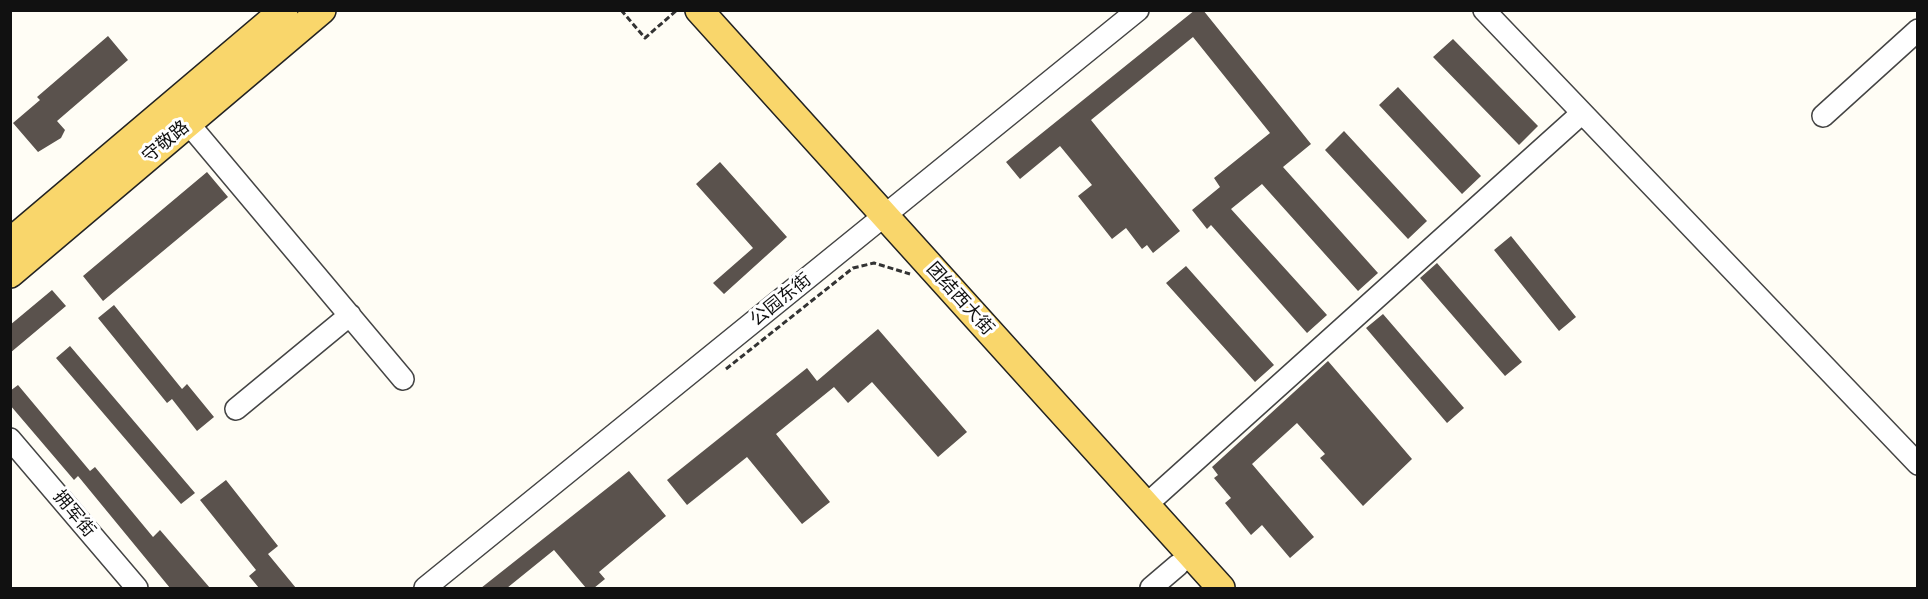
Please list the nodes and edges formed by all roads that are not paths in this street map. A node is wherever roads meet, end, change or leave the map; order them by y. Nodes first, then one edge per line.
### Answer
1 (284, 10) edge
2 (322, 10) edge
3 (677, 10) edge
4 (699, 10) edge
5 (1138, 10) edge
6 (1484, 10) edge
7 (1917, 30) edge
8 (1581, 113) junction
9 (1823, 116) dead end
10 (188, 123) junction
11 (878, 221) junction
12 (10, 242) edge
13 (10, 274) edge
14 (350, 315) junction
15 (403, 378) dead end
16 (236, 409) dead end
17 (10, 439) edge
18 (1917, 464) edge
19 (1146, 506) junction
20 (1178, 565) junction
21 (136, 588) edge
22 (424, 588) edge
23 (1151, 588) edge
24 (1199, 588) edge
25 (1221, 588) edge

1 - 12 main road, 守敬路
2 - 10 main road, 守敬路
3 - 11 main road, 团结西大街
4 - 11 main road, 团结西大街
5 - 11 street, 公园东街
6 - 8 street
7 - 9 street
8 - 18 street
8 - 19 street
10 - 13 main road, 守敬路
10 - 14 street
11 - 19 main road, 团结西大街
11 - 20 main road, 团结西大街
11 - 22 street, 公园东街
14 - 15 street
14 - 16 street
17 - 21 street, 拥军街
19 - 25 main road, 团结西大街
20 - 23 street
20 - 24 main road, 团结西大街

